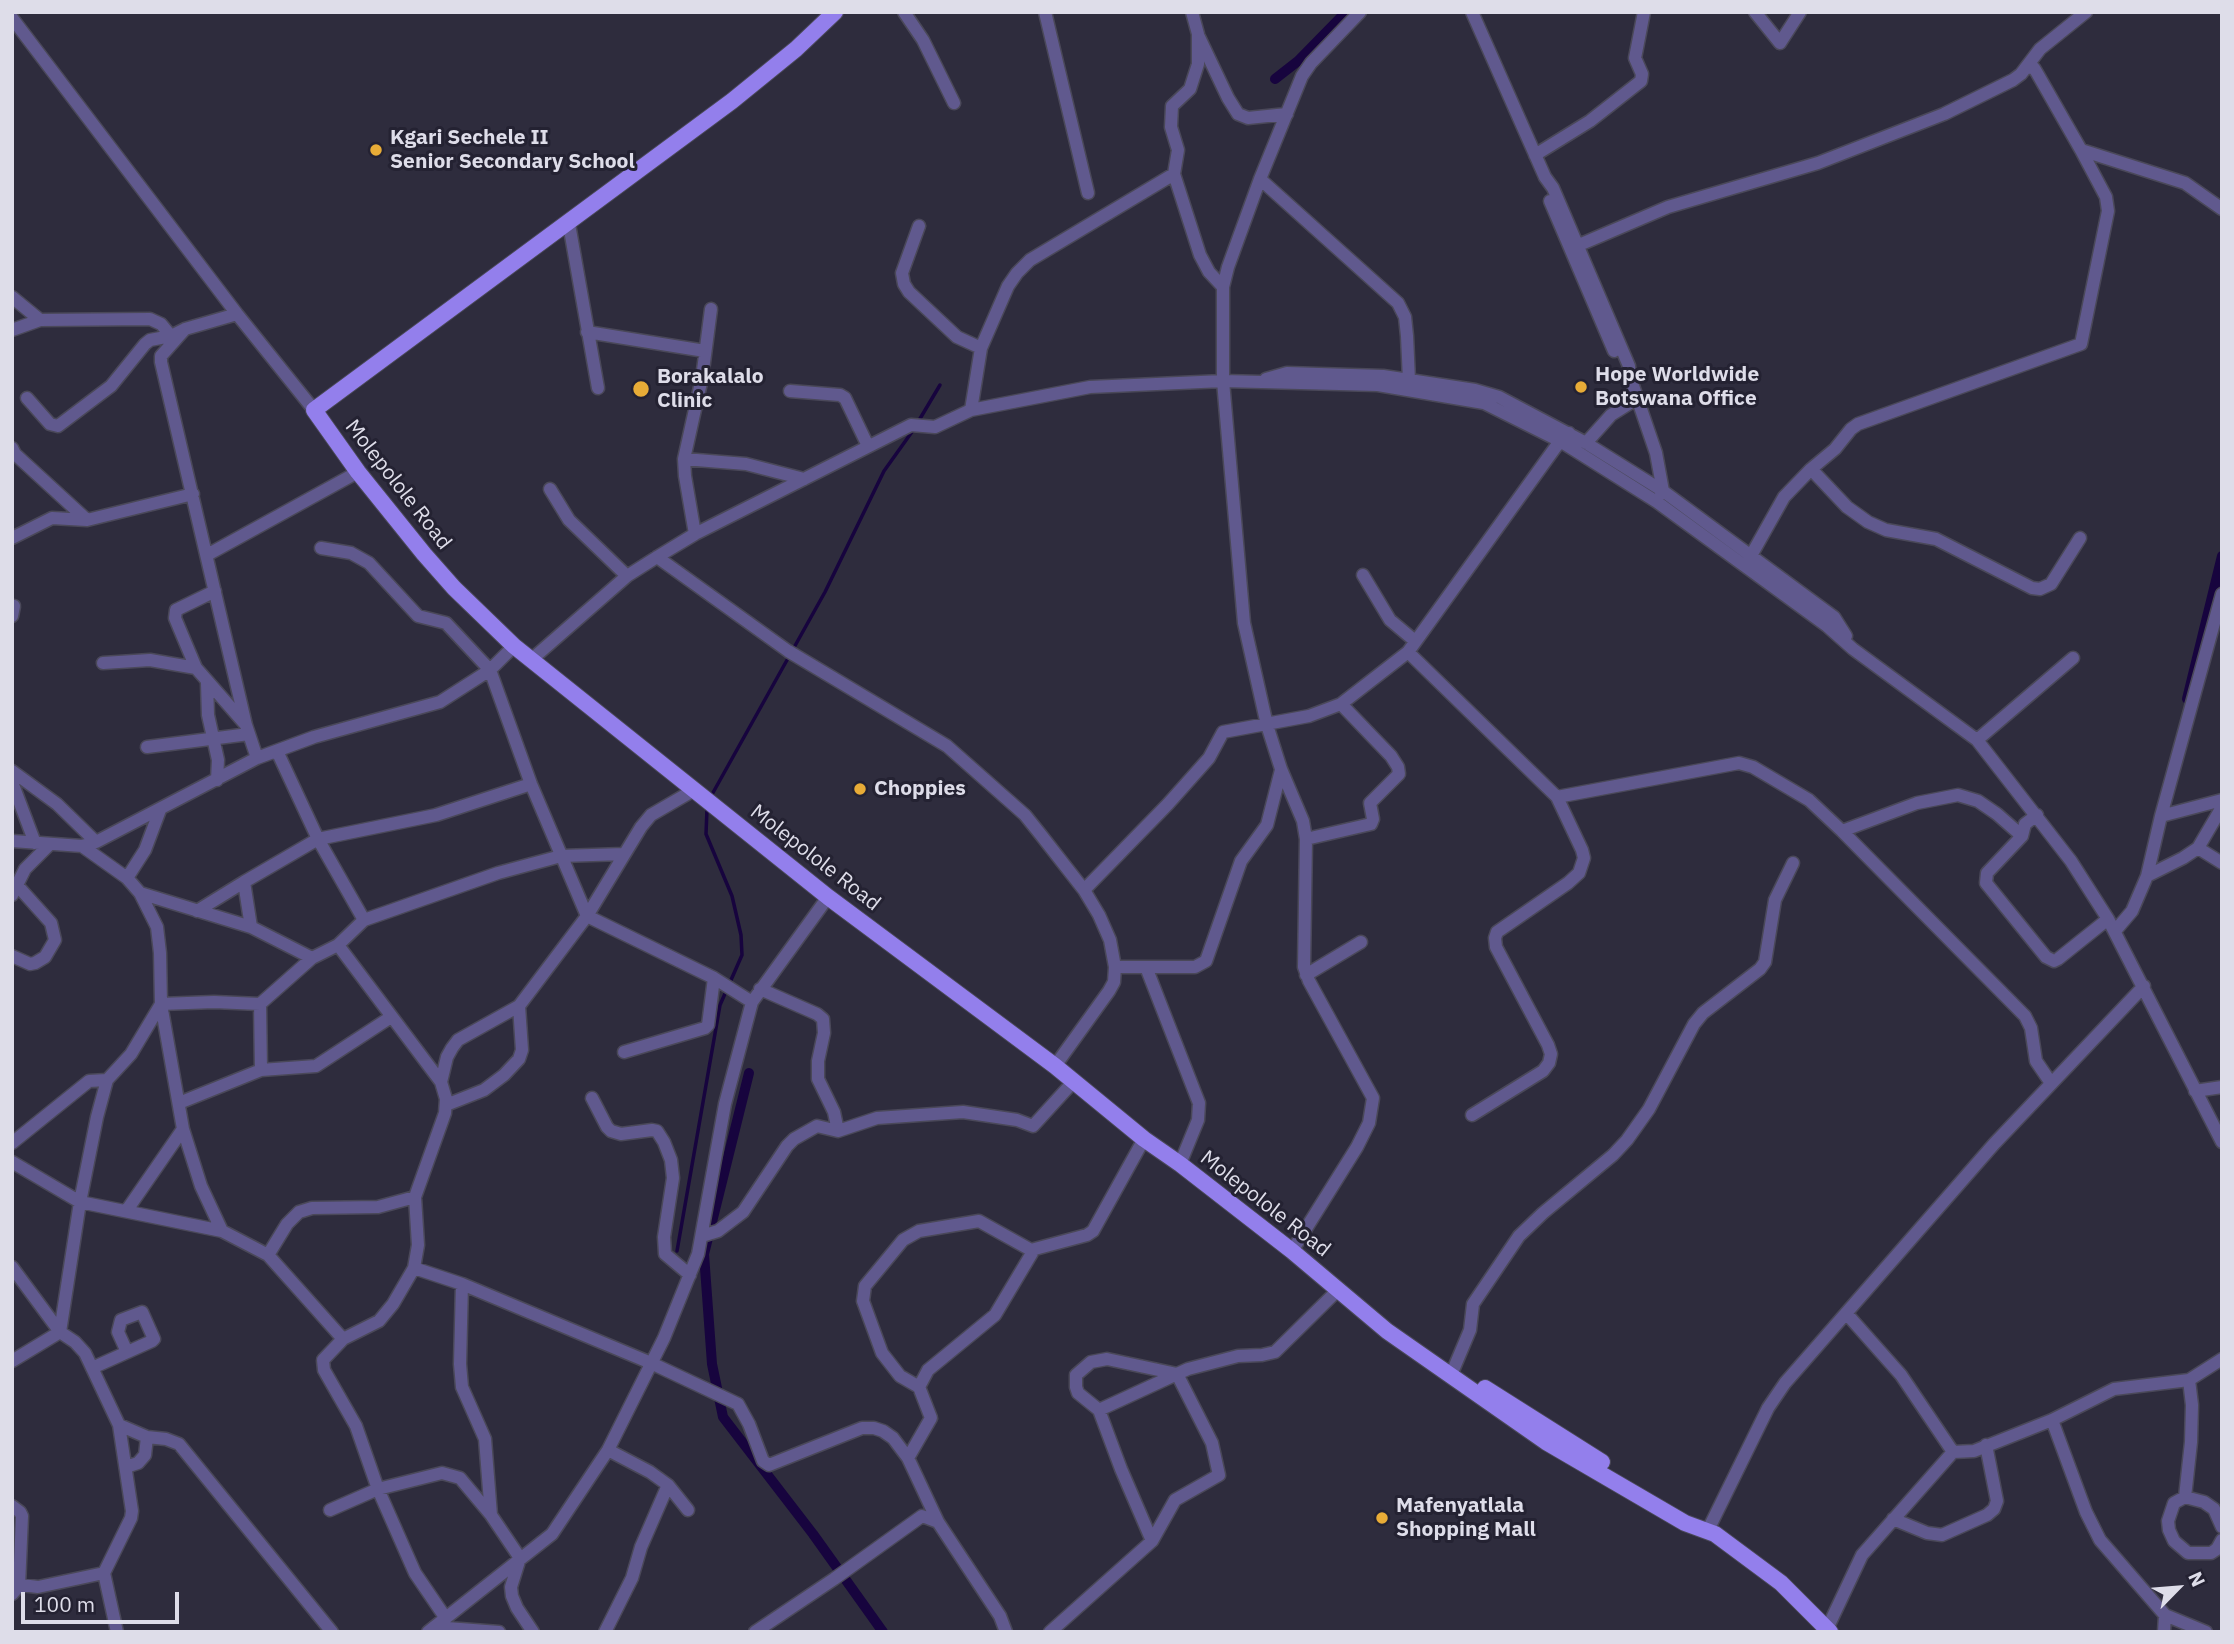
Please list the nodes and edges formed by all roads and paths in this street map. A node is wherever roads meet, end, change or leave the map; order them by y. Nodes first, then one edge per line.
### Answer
1 (835, 12) edge
2 (904, 12) edge
3 (1045, 12) edge
4 (1192, 12) edge
5 (1360, 12) edge
6 (1472, 12) edge
7 (1644, 12) edge
8 (1755, 12) edge
9 (1800, 12) edge
10 (2086, 12) edge
11 (12, 18) edge
12 (23, 31) junction
13 (1198, 34) junction
14 (12, 42) edge
15 (2027, 67) junction
16 (954, 103) dead end
17 (1287, 114) junction
18 (2081, 150) junction
19 (1535, 155) junction
20 (1174, 174) junction
21 (1545, 177) junction
22 (1260, 179) junction
23 (1088, 193) dead end
24 (2222, 209) edge
25 (569, 224) junction
26 (919, 226) dead end
27 (1578, 245) junction
28 (1581, 264) junction
29 (1223, 287) junction
30 (12, 298) edge
31 (711, 309) dead end
32 (237, 314) junction
33 (40, 320) junction
34 (185, 329) junction
35 (12, 330) edge
36 (587, 332) junction
37 (165, 337) junction
38 (981, 348) junction
39 (705, 351) junction
40 (160, 356) junction
41 (1223, 381) junction
42 (1407, 384) junction
43 (598, 388) dead end
44 (790, 391) dead end
45 (27, 398) dead end
46 (1638, 398) junction
47 (314, 410) junction
48 (971, 410) junction
49 (1564, 437) junction
50 (1586, 443) junction
51 (868, 446) junction
52 (13, 452) edge
53 (684, 459) junction
54 (1811, 469) junction
55 (358, 472) junction
56 (804, 479) junction
57 (550, 489) dead end
58 (192, 494) junction
59 (1660, 497) junction
60 (86, 520) junction
61 (695, 534) junction
62 (12, 538) edge
63 (2080, 538) dead end
64 (321, 548) dead end
65 (207, 555) junction
66 (657, 557) junction
67 (1747, 562) junction
68 (1363, 575) dead end
69 (628, 576) junction
70 (215, 591) junction
71 (2222, 593) edge
72 (514, 646) junction
73 (1412, 646) junction
74 (2073, 658) dead end
75 (531, 660) junction
76 (103, 663) dead end
77 (196, 668) junction
78 (490, 670) junction
79 (207, 682) junction
80 (1341, 704) junction
81 (1267, 725) junction
82 (247, 730) junction
83 (213, 739) junction
84 (1978, 740) junction
85 (147, 747) dead end
86 (277, 751) junction
87 (257, 758) junction
88 (1281, 769) junction
89 (12, 771) edge
90 (217, 780) junction
91 (12, 782) edge
92 (531, 784) junction
93 (694, 790) junction
94 (1557, 797) junction
95 (2222, 800) edge
96 (2222, 807) edge
97 (160, 810) junction
98 (2037, 815) junction
99 (2161, 816) junction
100 (1842, 831) junction
101 (2022, 836) junction
102 (318, 839) junction
103 (1306, 839) junction
104 (12, 841) edge
105 (96, 842) junction
106 (35, 843) junction
107 (50, 844) junction
108 (82, 846) junction
109 (2197, 848) junction
110 (624, 854) junction
111 (561, 856) junction
112 (1793, 863) dead end
113 (2222, 863) edge
114 (2147, 876) junction
115 (127, 878) junction
116 (244, 883) junction
117 (14, 890) edge
118 (1084, 890) junction
119 (140, 893) junction
120 (828, 897) junction
121 (170, 904) junction
122 (197, 911) junction
123 (587, 916) junction
124 (2108, 919) junction
125 (364, 920) junction
126 (156, 927) junction
127 (251, 927) junction
128 (2115, 932) junction
129 (1361, 942) dead end
130 (338, 945) junction
131 (12, 956) edge
132 (312, 958) junction
133 (1115, 967) junction
134 (1146, 967) junction
135 (1306, 975) junction
136 (714, 978) junction
137 (2144, 986) junction
138 (760, 989) junction
139 (752, 1002) junction
140 (161, 1004) junction
141 (260, 1004) junction
142 (519, 1006) junction
143 (391, 1017) junction
144 (624, 1052) dead end
145 (1055, 1066) junction
146 (261, 1070) junction
147 (107, 1080) junction
148 (1074, 1081) junction
149 (441, 1082) junction
150 (2051, 1083) junction
151 (2222, 1087) edge
152 (2195, 1091) junction
153 (592, 1098) dead end
154 (179, 1103) junction
155 (446, 1105) junction
156 (1472, 1115) dead end
157 (183, 1129) junction
158 (838, 1131) junction
159 (1144, 1139) junction
160 (2222, 1142) edge
161 (12, 1143) edge
162 (12, 1162) edge
163 (1180, 1164) junction
164 (415, 1196) junction
165 (80, 1202) junction
166 (127, 1210) junction
167 (222, 1231) junction
168 (702, 1236) junction
169 (1031, 1250) junction
170 (1292, 1251) junction
171 (268, 1255) junction
172 (12, 1267) edge
173 (414, 1268) junction
174 (690, 1275) junction
175 (461, 1284) junction
176 (1339, 1289) junction
177 (1846, 1313) junction
178 (60, 1332) junction
179 (343, 1339) junction
180 (127, 1352) dead end
181 (2222, 1360) edge
182 (12, 1361) edge
183 (651, 1363) junction
184 (92, 1368) junction
185 (1454, 1368) junction
186 (1177, 1374) junction
187 (2189, 1380) junction
188 (919, 1387) junction
189 (1099, 1410) junction
190 (2052, 1420) junction
191 (119, 1425) junction
192 (147, 1437) junction
193 (1986, 1445) junction
194 (608, 1450) junction
195 (1953, 1452) junction
196 (908, 1458) junction
197 (126, 1467) junction
198 (667, 1485) junction
199 (378, 1489) junction
200 (2185, 1497) junction
201 (12, 1506) edge
202 (330, 1510) dead end
203 (688, 1510) dead end
204 (491, 1515) junction
205 (1893, 1518) junction
206 (938, 1522) junction
207 (2222, 1527) edge
208 (1704, 1529) junction
209 (2222, 1540) edge
210 (1152, 1541) junction
211 (520, 1558) junction
212 (104, 1573) junction
213 (14, 1588) edge
214 (2165, 1615) junction
215 (445, 1617) junction
216 (115, 1629) edge
217 (431, 1629) edge
218 (1828, 1630) edge
219 (332, 1632) edge
220 (499, 1632) edge
221 (533, 1632) edge
222 (605, 1632) edge
223 (755, 1632) edge
224 (1006, 1632) edge
225 (1050, 1632) edge
226 (2164, 1632) edge
227 (2206, 1632) edge

1 - 25 main road
2 - 16 street
3 - 23 street
4 - 13 street
5 - 17 street
6 - 19 street
7 - 19 street
8 - 9 street
10 - 15 street
11 - 12 street
12 - 14 street
12 - 32 street
13 - 17 street
13 - 20 street
15 - 18 street
15 - 27 street
17 - 22 street
18 - 24 street
18 - 54 street
19 - 21 street
20 - 29 street
20 - 38 street
21 - 27 street
21 - 28 street
22 - 29 street
22 - 42 street
25 - 36 street
25 - 47 main road
26 - 38 street
27 - 28 street
28 - 46 street
29 - 41 street
30 - 33 street
31 - 39 street
32 - 34 street
32 - 47 street
33 - 35 street
33 - 37 street
34 - 37 street
34 - 40 street
36 - 39 street
36 - 43 street
37 - 40 street
37 - 45 street
38 - 48 street
39 - 53 street
40 - 58 street
41 - 42 street
41 - 48 street
41 - 81 street
42 - 49 street
44 - 51 street
46 - 50 street
46 - 59 street
47 - 55 main road, Molepolole Road
48 - 51 street
49 - 50 street
49 - 59 street
49 - 73 street
50 - 59 street
51 - 56 street
52 - 60 street
53 - 56 street
53 - 61 street
54 - 63 street
54 - 67 street
55 - 65 street
55 - 72 main road, Molepolole Road
56 - 61 street
57 - 69 street
58 - 60 street
58 - 65 street
59 - 67 street
60 - 62 street
61 - 66 street
64 - 78 street
65 - 70 street
66 - 69 street
66 - 118 street
67 - 84 street
68 - 73 street
69 - 75 street
70 - 77 street
70 - 82 street
71 - 99 street
72 - 75 main road, Molepolole Road
72 - 78 street
73 - 80 street
73 - 94 street
74 - 84 street
75 - 93 main road, Molepolole Road
76 - 77 street
77 - 79 street
78 - 86 street
78 - 92 street
79 - 82 street
79 - 83 street
80 - 81 street
80 - 103 street
81 - 88 street
81 - 118 street
82 - 83 street
82 - 87 street
83 - 85 street
83 - 90 street
84 - 98 street
86 - 87 street
86 - 102 street
87 - 90 street
88 - 103 street
88 - 134 street
89 - 105 street
90 - 97 street
91 - 106 street
92 - 102 street
92 - 111 street
93 - 110 street
93 - 120 main road, Molepolole Road
94 - 100 street
94 - 156 street
95 - 99 street
96 - 109 street
97 - 105 street
97 - 115 street
98 - 101 street
98 - 124 street
99 - 114 street
100 - 101 street
100 - 150 street
101 - 124 street
102 - 116 street
102 - 125 street
103 - 135 street
104 - 106 street
105 - 108 street
106 - 107 street
107 - 108 street
107 - 117 street
108 - 115 street
109 - 113 street
109 - 114 street
110 - 111 street
110 - 123 street
111 - 123 street
111 - 125 street
112 - 185 street
114 - 128 street
115 - 119 street
116 - 122 street
116 - 127 street
117 - 131 street
118 - 133 street
119 - 121 street
119 - 126 street
120 - 138 street
120 - 145 main road, Molepolole Road
121 - 122 street
121 - 126 street
122 - 127 street
123 - 136 street
123 - 142 street
124 - 128 street
125 - 130 street
126 - 140 street
127 - 132 street
128 - 137 street
129 - 135 street
130 - 132 street
130 - 143 street
132 - 141 street
133 - 134 street
133 - 145 street
134 - 163 street
135 - 170 street
136 - 139 street
136 - 144 street
137 - 150 street
137 - 152 street
138 - 139 street
138 - 158 street
139 - 168 street
140 - 141 street
140 - 147 street
140 - 154 street
141 - 146 street
142 - 149 street
142 - 155 street
143 - 146 street
143 - 149 street
145 - 148 main road, Molepolole Road
146 - 154 street
147 - 161 street
147 - 165 street
148 - 158 street
148 - 159 main road, Molepolole Road
149 - 155 street
150 - 177 street
151 - 152 street
152 - 160 street
153 - 174 street
154 - 157 street
155 - 164 street
157 - 166 street
157 - 167 street
158 - 168 street
159 - 163 main road, Molepolole Road
159 - 169 street
162 - 165 street
163 - 170 main road, Molepolole Road
164 - 171 street
164 - 173 street
165 - 166 street
165 - 178 street
166 - 167 street
167 - 171 street
168 - 174 street
169 - 188 street
169 - 188 street
170 - 176 main road, Molepolole Road
171 - 179 street
172 - 178 street
173 - 175 street
173 - 179 street
174 - 183 street
175 - 183 street
175 - 204 street
176 - 185 main road, Molepolole Road
176 - 186 street
176 - 208 main road, Molepolole Road
177 - 195 street
177 - 208 street
178 - 182 street
178 - 184 street
179 - 199 street
180 - 184 street
181 - 187 street
183 - 194 street
183 - 196 street
184 - 191 street
185 - 208 main road, Molepolole Road
186 - 189 street
186 - 189 street
186 - 210 street
187 - 190 street
187 - 200 street
188 - 196 street
189 - 210 street
190 - 193 street
190 - 214 street
191 - 192 street
191 - 197 street
192 - 197 street
192 - 219 street
193 - 195 street
193 - 205 street
194 - 198 street
194 - 211 street
195 - 205 street
196 - 206 street
197 - 212 street
198 - 203 street
198 - 222 street
199 - 202 street
199 - 204 street
199 - 215 street
200 - 207 street
200 - 209 street
201 - 213 street
204 - 211 street
205 - 218 street
206 - 223 street
206 - 224 street
208 - 218 main road, Molepolole Road
210 - 225 street
211 - 215 street
211 - 221 street
212 - 213 street
212 - 216 street
214 - 226 street
214 - 227 street
215 - 217 street
217 - 220 street

